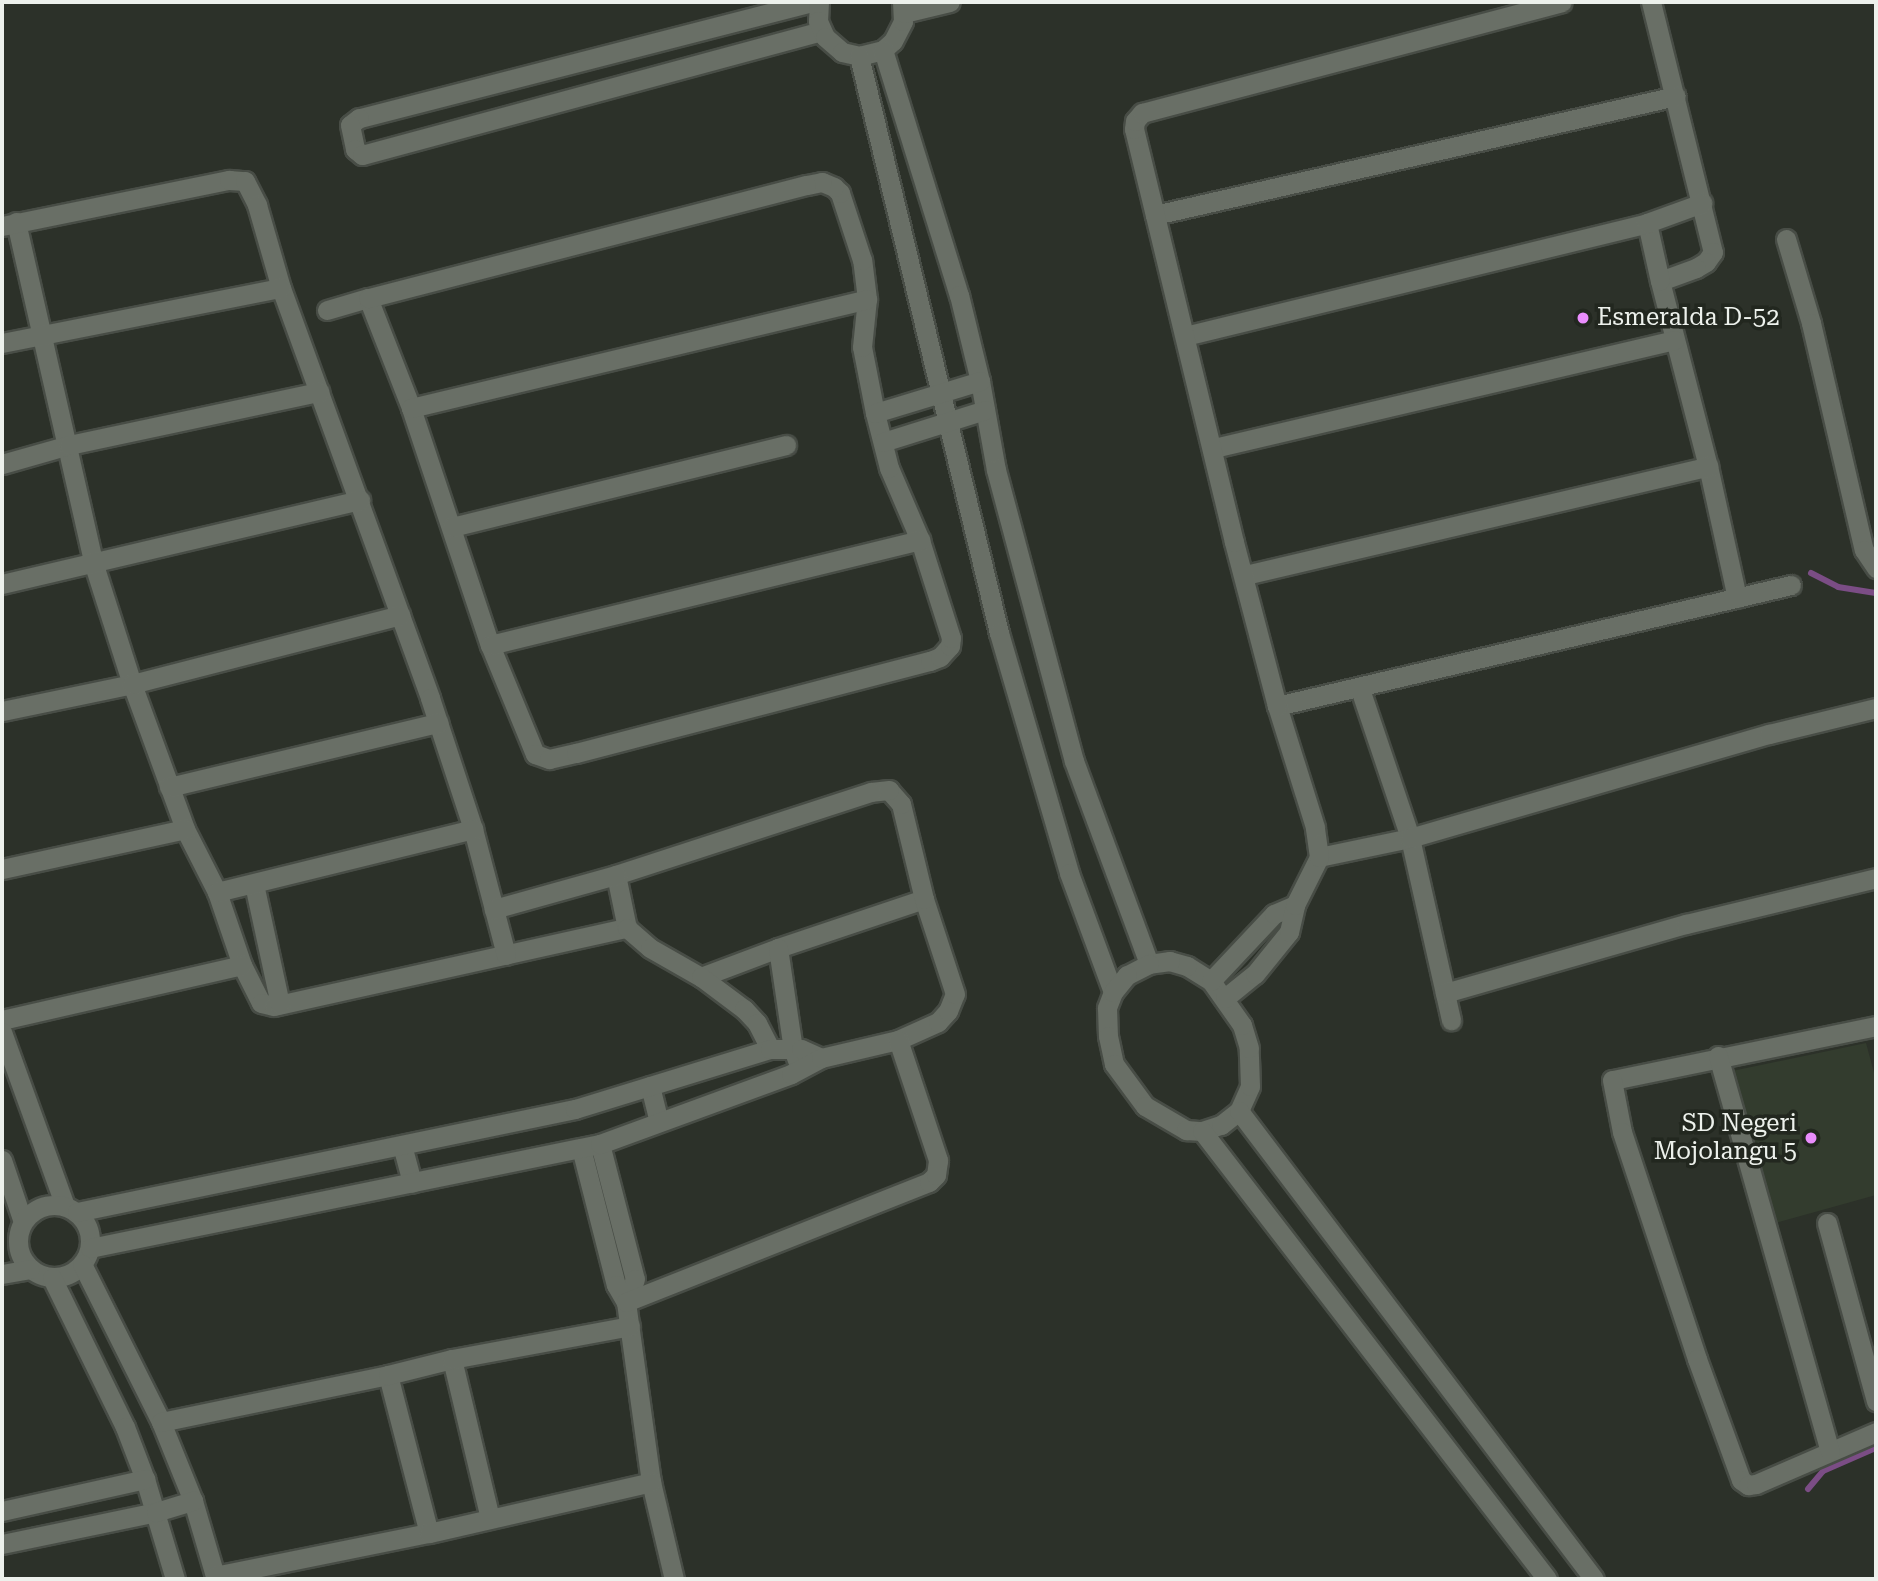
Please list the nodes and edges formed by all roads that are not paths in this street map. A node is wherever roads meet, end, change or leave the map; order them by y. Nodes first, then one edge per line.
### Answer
1 (812, 2) edge
2 (819, 2) edge
3 (950, 2) edge
4 (1562, 2) edge
5 (1651, 2) edge
6 (782, 5) edge
7 (903, 7) edge
8 (821, 30) junction
9 (883, 50) junction
10 (859, 56) junction
11 (1676, 96) junction
12 (1702, 203) junction
13 (1155, 215) junction
14 (1647, 223) junction
15 (9, 224) edge
16 (1786, 239) dead end
17 (1660, 281) junction
18 (281, 288) junction
19 (368, 298) junction
20 (867, 299) junction
21 (327, 310) dead end
22 (43, 334) junction
23 (1185, 337) junction
24 (1674, 340) junction
25 (2, 343) edge
26 (980, 381) junction
27 (319, 392) junction
28 (942, 392) junction
29 (411, 408) junction
30 (985, 410) junction
31 (874, 413) junction
32 (948, 422) junction
33 (883, 442) junction
34 (69, 445) junction
35 (786, 445) dead end
36 (1214, 448) junction
37 (2, 464) edge
38 (1708, 467) junction
39 (359, 500) junction
40 (452, 527) junction
41 (920, 540) junction
42 (94, 565) junction
43 (1876, 568) edge
44 (1245, 575) junction
45 (2, 584) edge
46 (1791, 585) dead end
47 (1737, 598) junction
48 (400, 615) junction
49 (490, 645) junction
50 (132, 684) junction
51 (1360, 689) junction
52 (1278, 706) junction
53 (1876, 708) edge
54 (2, 711) edge
55 (438, 723) junction
56 (169, 787) junction
57 (185, 829) junction
58 (473, 830) junction
59 (1410, 838) junction
60 (1319, 857) junction
61 (2, 869) edge
62 (617, 875) junction
63 (1876, 878) edge
64 (254, 884) junction
65 (217, 892) junction
66 (924, 899) junction
67 (1295, 905) junction
68 (494, 909) junction
69 (627, 928) junction
70 (778, 947) junction
71 (506, 955) junction
72 (1149, 964) junction
73 (242, 965) junction
74 (701, 977) junction
75 (1211, 981) junction
76 (1113, 992) junction
77 (1445, 993) junction
78 (1225, 998) junction
79 (280, 1004) junction
80 (2, 1020) edge
81 (1451, 1020) dead end
82 (1876, 1026) edge
83 (2, 1032) edge
84 (898, 1040) junction
85 (770, 1049) junction
86 (793, 1049) junction
87 (1718, 1056) junction
88 (821, 1058) junction
89 (801, 1070) junction
90 (650, 1086) junction
91 (1239, 1111) junction
92 (659, 1121) junction
93 (1202, 1131) junction
94 (402, 1144) junction
95 (591, 1146) junction
96 (2, 1160) edge
97 (412, 1183) junction
98 (71, 1209) junction
99 (1827, 1223) dead end
100 (14, 1231) edge
101 (86, 1256) junction
102 (30, 1269) junction
103 (2, 1274) edge
104 (52, 1278) junction
105 (626, 1302) junction
106 (630, 1326) junction
107 (452, 1359) junction
108 (388, 1376) junction
109 (1876, 1401) edge
110 (161, 1422) junction
111 (1876, 1432) edge
112 (1830, 1451) junction
113 (145, 1479) junction
114 (651, 1482) junction
115 (193, 1501) junction
116 (2, 1511) edge
117 (156, 1512) junction
118 (490, 1519) junction
119 (429, 1532) junction
120 (2, 1544) edge
121 (215, 1577) edge
122 (175, 1579) edge
123 (674, 1579) edge
124 (1547, 1579) edge
125 (1594, 1579) edge

1 - 6 street
2 - 8 street
3 - 7 street
4 - 13 street
5 - 11 street
6 - 8 street
7 - 9 street
8 - 10 street
9 - 10 street
9 - 26 street
10 - 28 street
11 - 12 street
11 - 13 street
12 - 14 street
12 - 17 street
13 - 23 street
14 - 17 street
14 - 23 street
15 - 18 street
15 - 22 street
16 - 43 street
17 - 24 street
18 - 22 street
18 - 27 street
19 - 20 street
19 - 21 street
19 - 29 street
20 - 29 street
20 - 31 street
22 - 25 street
22 - 34 street
23 - 36 street
24 - 36 street
24 - 38 street
26 - 28 street
26 - 30 street
27 - 34 street
27 - 39 street
28 - 31 street
28 - 32 street
29 - 40 street
30 - 32 street
30 - 72 street
31 - 33 street
32 - 33 street
32 - 76 street
33 - 41 street
34 - 37 street
34 - 42 street
35 - 40 street
36 - 44 street
38 - 44 street
38 - 47 street
39 - 42 street
39 - 48 street
40 - 49 street
41 - 49 street
41 - 49 street
42 - 45 street
42 - 50 street
44 - 52 street
46 - 47 street
47 - 51 street
48 - 50 street
48 - 55 street
50 - 54 street
50 - 56 street
51 - 52 street
51 - 59 street
52 - 60 street
53 - 59 street
55 - 56 street
55 - 58 street
56 - 57 street
57 - 61 street
57 - 65 street
58 - 64 street
58 - 68 street
59 - 60 street
59 - 77 street
60 - 67 street
62 - 66 street
62 - 68 street
62 - 69 street
63 - 77 street
64 - 65 street
64 - 79 street
65 - 73 street
66 - 70 street
66 - 84 street
67 - 75 street
67 - 78 street
68 - 71 street
69 - 71 street
69 - 74 street
70 - 74 street
70 - 86 street
71 - 79 street
72 - 75 street
72 - 76 street
73 - 79 street
73 - 80 street
74 - 85 street
75 - 78 street
76 - 93 street
77 - 81 street
78 - 91 street
82 - 87 street
83 - 98 street
84 - 88 street
84 - 105 street
85 - 86 street
85 - 90 street
86 - 88 street
86 - 89 street
87 - 112 street
87 - 112 street
88 - 89 street
89 - 92 street
90 - 92 street
90 - 94 street
91 - 93 street
91 - 125 street
92 - 95 street
93 - 124 street
94 - 97 street
94 - 98 street
95 - 97 street
95 - 105 street
96 - 100 street
97 - 101 street
98 - 100 street
98 - 101 street
99 - 109 street
100 - 102 street
101 - 104 street
101 - 110 street
102 - 103 street
102 - 104 street
104 - 113 street
105 - 106 street
106 - 107 street
106 - 114 street
107 - 108 street
107 - 118 street
108 - 110 street
108 - 119 street
110 - 115 street
111 - 112 street
113 - 116 street
113 - 117 street
114 - 118 street
114 - 123 street
115 - 117 street
115 - 121 street
117 - 120 street
117 - 122 street
118 - 119 street
119 - 121 street

